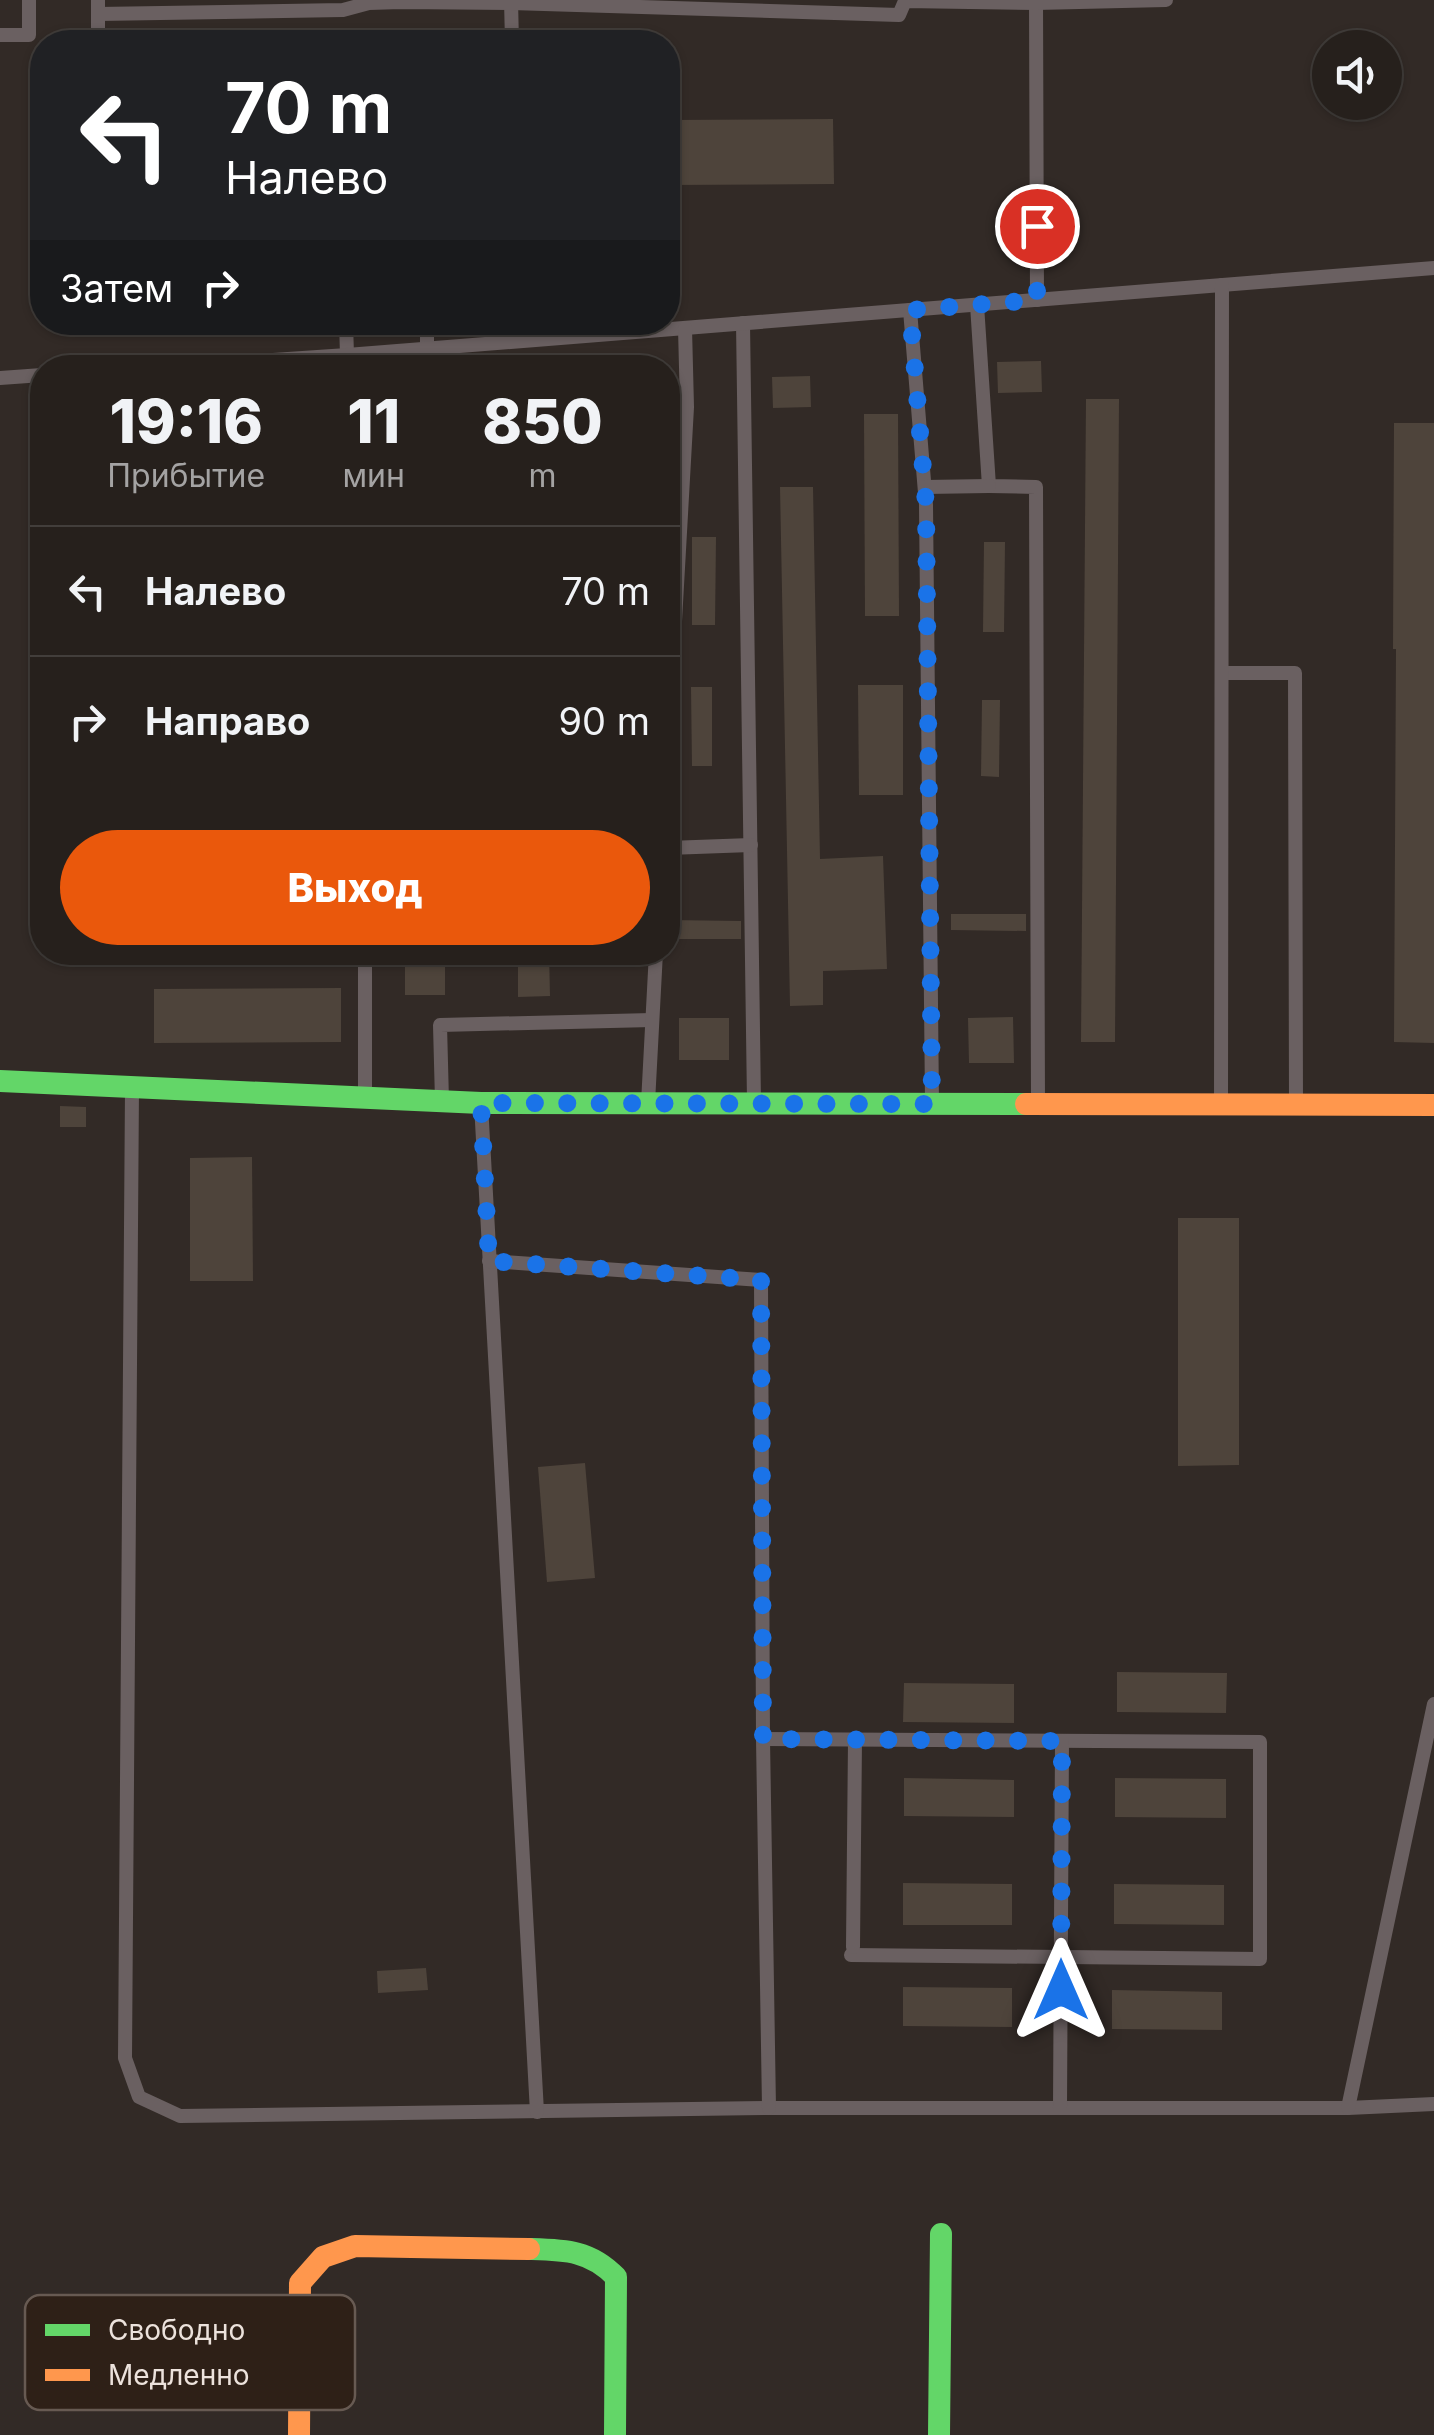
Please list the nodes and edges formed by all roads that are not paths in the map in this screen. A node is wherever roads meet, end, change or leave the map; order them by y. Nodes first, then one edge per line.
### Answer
1 (29, 0) edge
2 (1166, 0) edge
3 (402, 1) edge
4 (511, 1) edge
5 (906, 1) edge
6 (1036, 2) edge
7 (649, 4) edge
8 (98, 7) edge
9 (512, 30) edge
10 (0, 35) edge
11 (1434, 268) edge
12 (1222, 285) junction
13 (1037, 300) junction
14 (977, 305) junction
15 (910, 310) junction
16 (744, 323) junction
17 (680, 328) edge
18 (685, 328) junction
19 (427, 335) edge
20 (516, 335) edge
21 (600, 335) edge
22 (516, 342) junction
23 (427, 348) junction
24 (383, 355) edge
25 (30, 376) edge
26 (0, 378) edge
27 (989, 486) junction
28 (925, 487) junction
29 (680, 532) edge
30 (1222, 673) junction
31 (751, 845) junction
32 (680, 848) edge
33 (365, 965) edge
34 (655, 965) edge
35 (652, 1020) junction
36 (0, 1081) edge
37 (132, 1087) junction
38 (365, 1098) junction
39 (442, 1101) junction
40 (481, 1103) junction
41 (648, 1104) junction
42 (754, 1104) junction
43 (932, 1104) junction
44 (1038, 1104) junction
45 (1220, 1105) junction
46 (1296, 1105) junction
47 (1434, 1106) edge
48 (489, 1261) junction
49 (1434, 1704) edge
50 (763, 1739) junction
51 (855, 1740) junction
52 (1062, 1741) junction
53 (1062, 1957) junction
54 (1434, 2104) edge
55 (769, 2108) junction
56 (1060, 2108) junction
57 (1348, 2108) junction
58 (537, 2112) junction
59 (941, 2234) dead end
60 (300, 2295) edge
61 (299, 2410) edge
62 (299, 2435) edge
63 (615, 2435) edge
64 (940, 2435) edge

1 - 10 lane
2 - 6 lane
3 - 4 lane
3 - 8 lane
4 - 7 lane
4 - 9 lane
5 - 6 lane
5 - 7 lane
6 - 13 lane
11 - 12 lane
12 - 13 lane
12 - 30 lane
13 - 14 lane
14 - 15 lane
14 - 27 lane
15 - 16 lane
15 - 28 lane
16 - 18 lane
16 - 31 lane
17 - 18 lane
18 - 29 lane
19 - 23 lane
20 - 22 lane
21 - 22 lane
22 - 23 lane
23 - 24 lane
25 - 26 lane
27 - 28 lane
27 - 44 lane
28 - 43 lane
30 - 45 lane
30 - 46 lane
31 - 32 lane
31 - 42 lane
33 - 38 lane
34 - 35 lane
35 - 39 lane
35 - 41 lane
36 - 37 street
37 - 38 street
37 - 58 lane
38 - 39 street
39 - 40 street
40 - 41 street
40 - 48 lane
41 - 42 street
42 - 43 street
43 - 44 street
44 - 45 street
45 - 46 street
46 - 47 street
48 - 50 lane
48 - 58 lane
49 - 57 lane
50 - 51 lane
50 - 55 lane
51 - 52 lane
51 - 53 lane
52 - 53 lane
52 - 53 lane
53 - 56 lane
54 - 57 lane
55 - 56 lane
55 - 58 lane
56 - 57 lane
59 - 64 street
60 - 63 street
61 - 62 street

